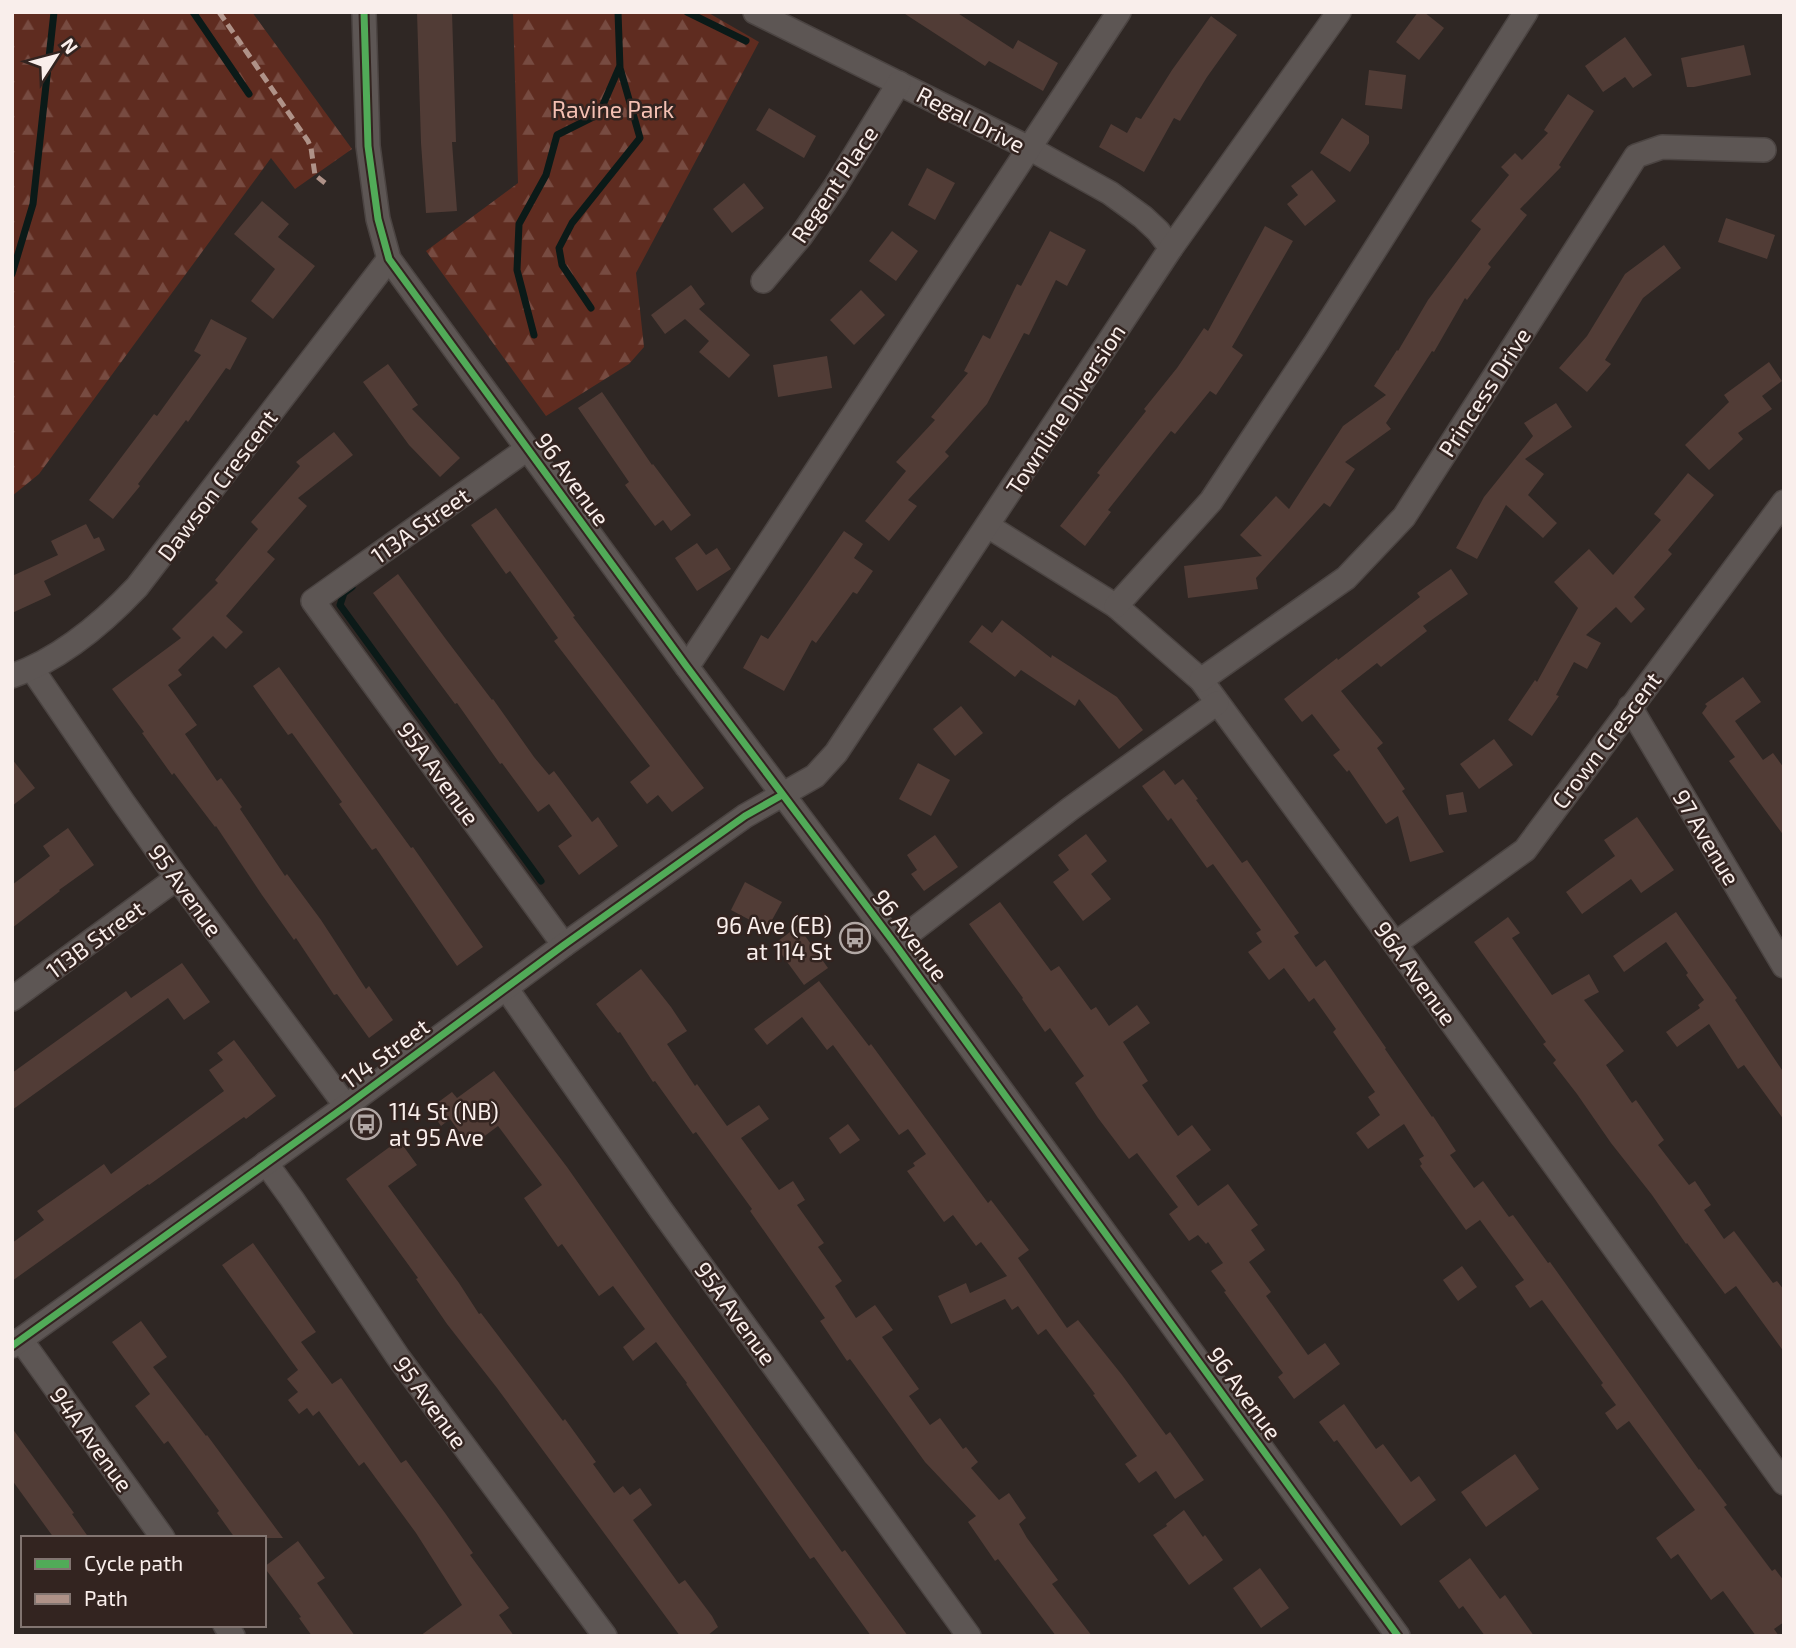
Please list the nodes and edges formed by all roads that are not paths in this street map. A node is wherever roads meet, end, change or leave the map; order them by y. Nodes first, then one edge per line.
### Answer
1 (363, 12) edge
2 (755, 12) edge
3 (1119, 12) edge
4 (1339, 12) edge
5 (1526, 12) edge
6 (899, 83) junction
7 (1029, 148) junction
8 (1764, 150) dead end
9 (1171, 248) junction
10 (388, 259) junction
11 (763, 281) dead end
12 (527, 449) junction
13 (1784, 502) edge
14 (988, 526) junction
15 (313, 601) joint
16 (1115, 606) junction
17 (687, 667) junction
18 (22, 673) edge
19 (1201, 680) junction
20 (1217, 703) junction
21 (1630, 708) junction
22 (782, 795) junction
23 (177, 878) junction
24 (895, 944) junction
25 (1395, 944) junction
26 (564, 945) junction
27 (1784, 966) edge
28 (506, 988) junction
29 (12, 999) edge
30 (346, 1106) junction
31 (266, 1163) junction
32 (17, 1343) edge
33 (1784, 1483) edge
34 (162, 1536) edge
35 (605, 1636) edge
36 (969, 1636) edge
37 (1398, 1636) edge

1 - 10 street
2 - 6 street, Regal Drive
3 - 7 street
4 - 9 street, Townline Diversion
5 - 16 street
6 - 7 street, Regal Drive
6 - 11 street, Regent Place
7 - 9 street, Regal Drive
7 - 17 street
8 - 19 street, Princess Drive
9 - 14 street, Townline Diversion
10 - 12 street, 96 Avenue
10 - 18 street, Dawson Crescent
12 - 15 street, 113A Street
12 - 17 street, 96 Avenue
13 - 21 street, Crown Crescent
14 - 16 street, 96A Avenue
14 - 22 street, Townline Diversion
15 - 26 street, 95A Avenue
16 - 19 street, 96A Avenue
17 - 22 street, 96 Avenue
18 - 23 street, 95 Avenue
19 - 20 street, 96A Avenue
20 - 24 street
20 - 25 street, 96A Avenue
21 - 25 street, Crown Crescent
21 - 27 street, 97 Avenue
22 - 24 street, 96 Avenue
22 - 26 street, 114 Street
23 - 29 street, 113B Street
23 - 30 street, 95 Avenue
24 - 37 street, 96 Avenue
25 - 33 street, 96A Avenue
26 - 28 street, 114 Street
28 - 30 street, 114 Street
28 - 36 street, 95A Avenue
30 - 31 street, 114 Street
31 - 32 street, 114 Street
31 - 35 street, 95 Avenue
32 - 34 street, 94A Avenue

